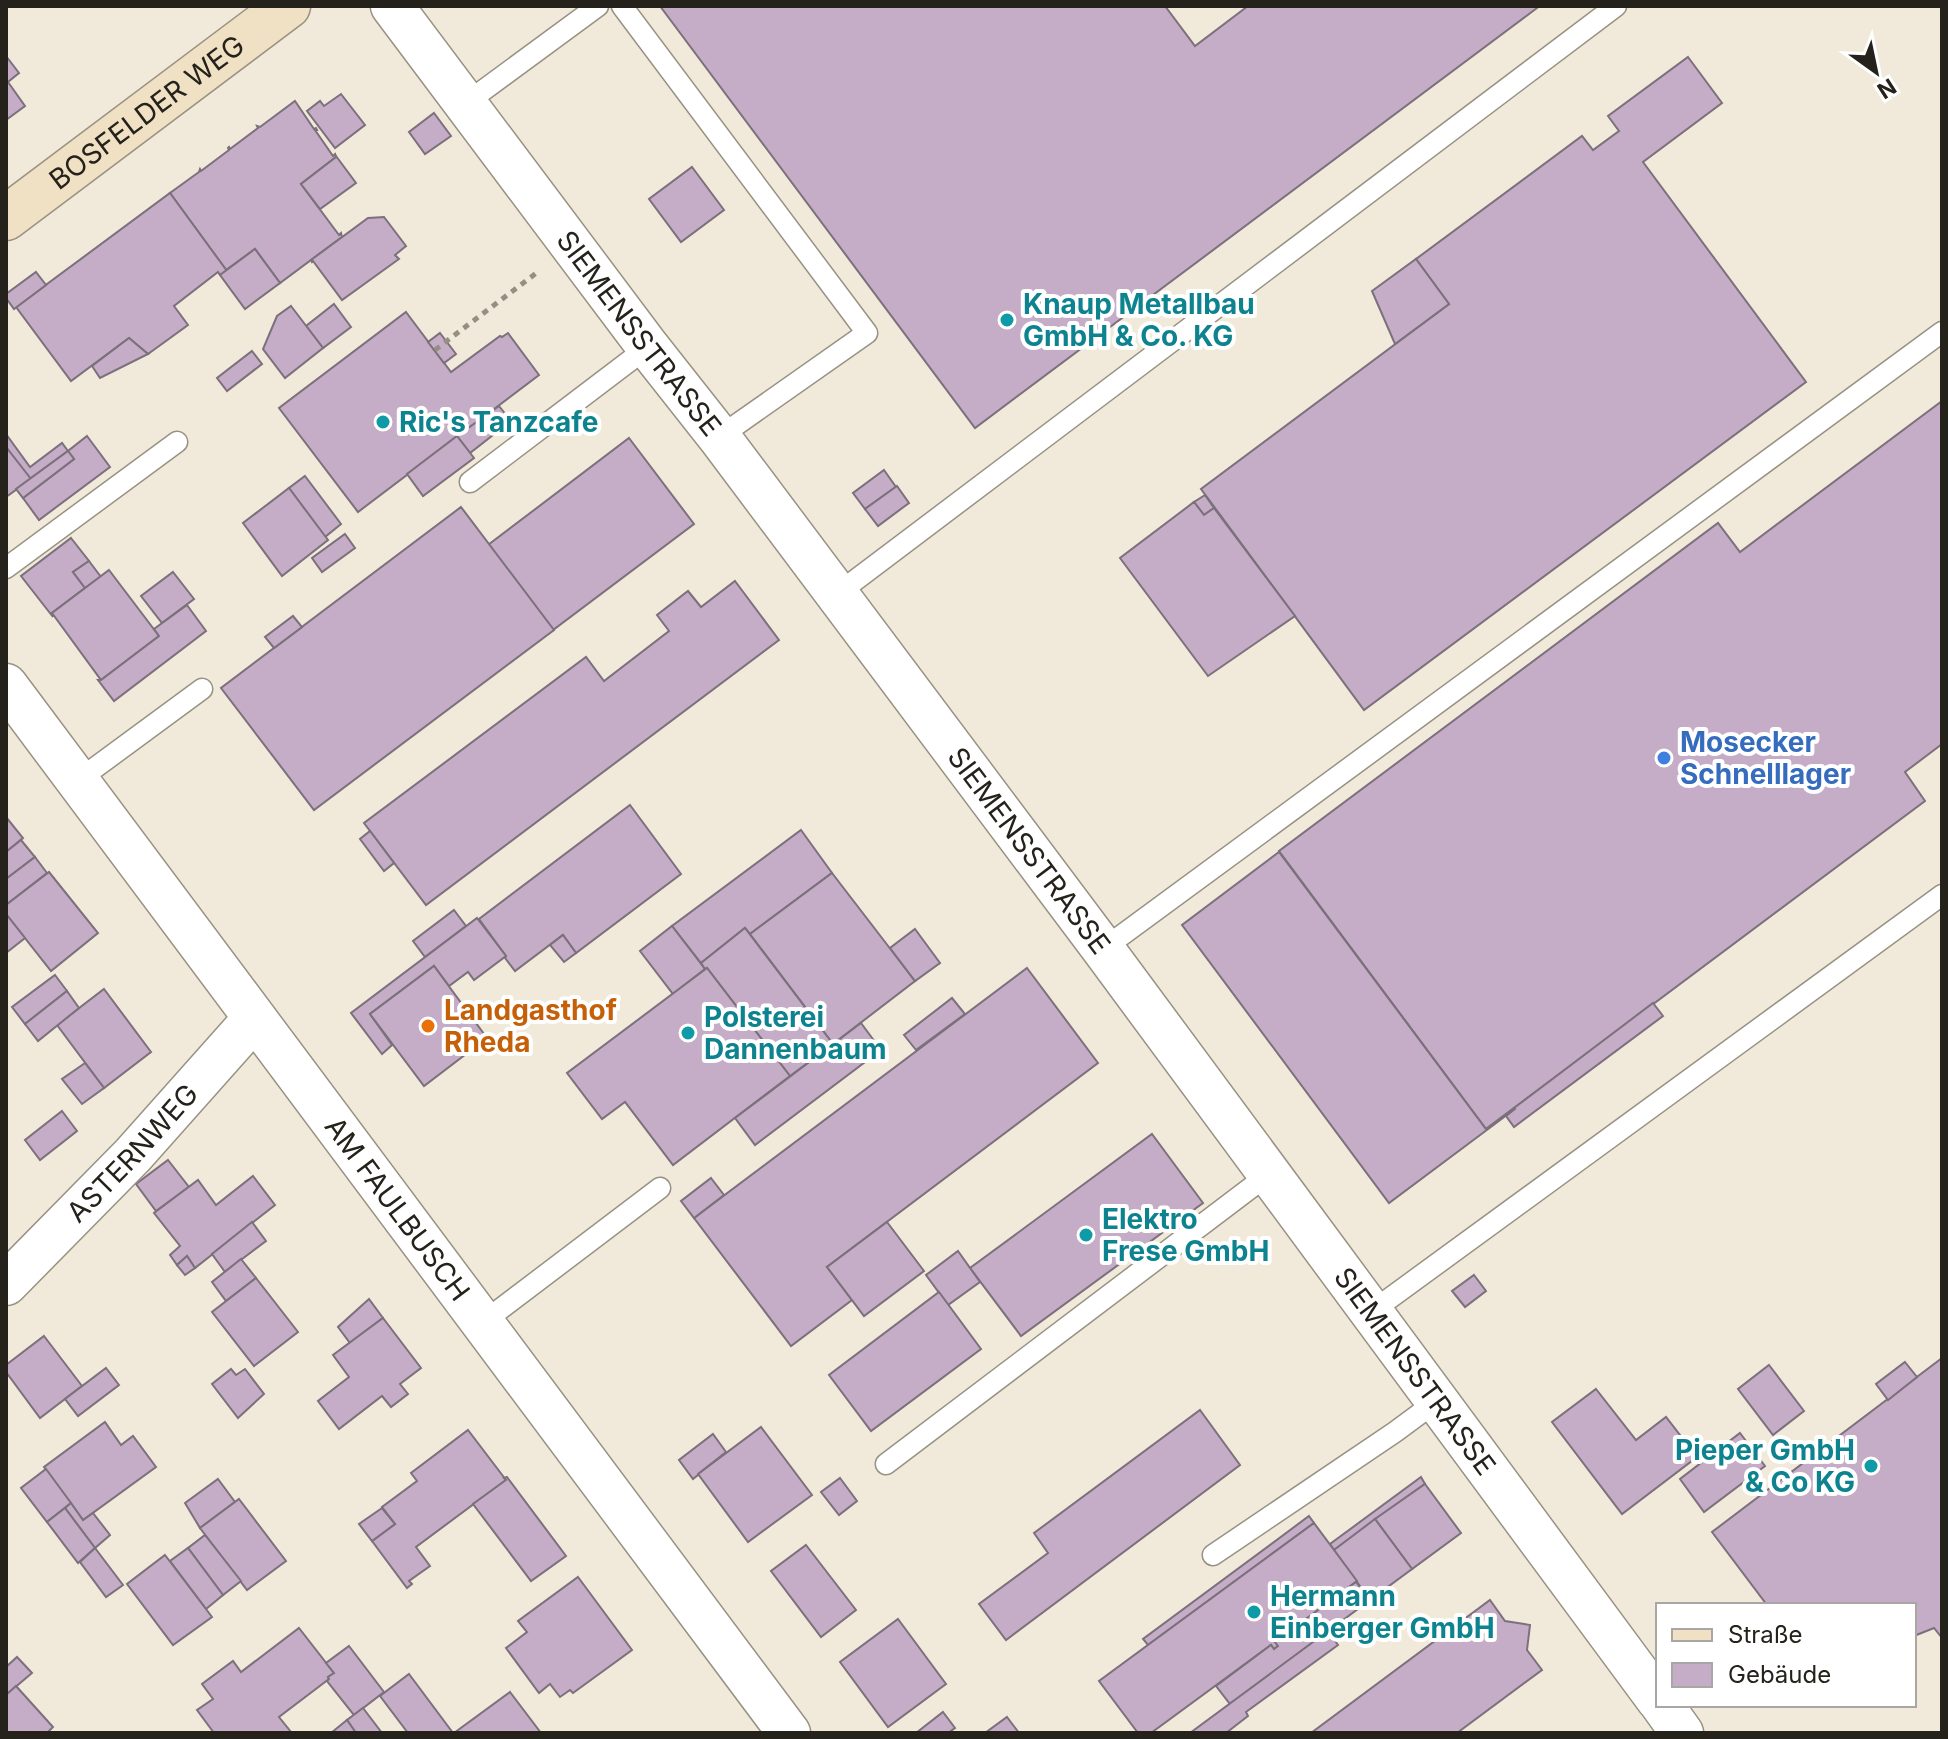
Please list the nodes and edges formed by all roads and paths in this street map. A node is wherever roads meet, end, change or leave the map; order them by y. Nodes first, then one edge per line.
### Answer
1 (288, 6) edge
2 (392, 6) edge
3 (598, 6) edge
4 (622, 6) edge
5 (1616, 6) edge
6 (466, 103) junction
7 (6, 218) edge
8 (573, 245) junction
9 (1942, 332) edge
10 (648, 347) junction
11 (435, 350) dead end
12 (719, 437) junction
13 (177, 442) dead end
14 (470, 482) dead end
15 (6, 568) edge
16 (837, 594) junction
17 (6, 685) edge
18 (202, 689) dead end
19 (77, 781) junction
20 (1942, 895) edge
21 (1103, 949) junction
22 (254, 1019) junction
23 (1269, 1174) junction
24 (660, 1188) dead end
25 (6, 1284) edge
26 (1371, 1312) junction
27 (482, 1323) junction
28 (1437, 1401) junction
29 (886, 1464) dead end
30 (1213, 1555) dead end
31 (1656, 1697) edge
32 (1663, 1707) edge
33 (789, 1733) edge
34 (1682, 1733) edge

1 - 7 street, BOSFELDER WEG
2 - 6 street, SIEMENSSTRASSE
3 - 6 lane
4 - 12 lane
5 - 16 lane
6 - 8 street, SIEMENSSTRASSE
8 - 10 street, SIEMENSSTRASSE
8 - 11 path
9 - 21 lane
10 - 12 street, SIEMENSSTRASSE
10 - 14 lane
12 - 16 street, SIEMENSSTRASSE
13 - 15 lane
16 - 21 street, SIEMENSSTRASSE
17 - 19 street, AM FAULBUSCH
18 - 19 lane
19 - 22 street, AM FAULBUSCH
20 - 26 lane
21 - 23 street, SIEMENSSTRASSE
22 - 25 street, ASTERNWEG
22 - 27 street, AM FAULBUSCH
23 - 26 street, SIEMENSSTRASSE
23 - 29 lane
24 - 27 lane
26 - 28 street, SIEMENSSTRASSE
27 - 33 street, AM FAULBUSCH
28 - 30 lane
28 - 31 street, SIEMENSSTRASSE
32 - 34 street

